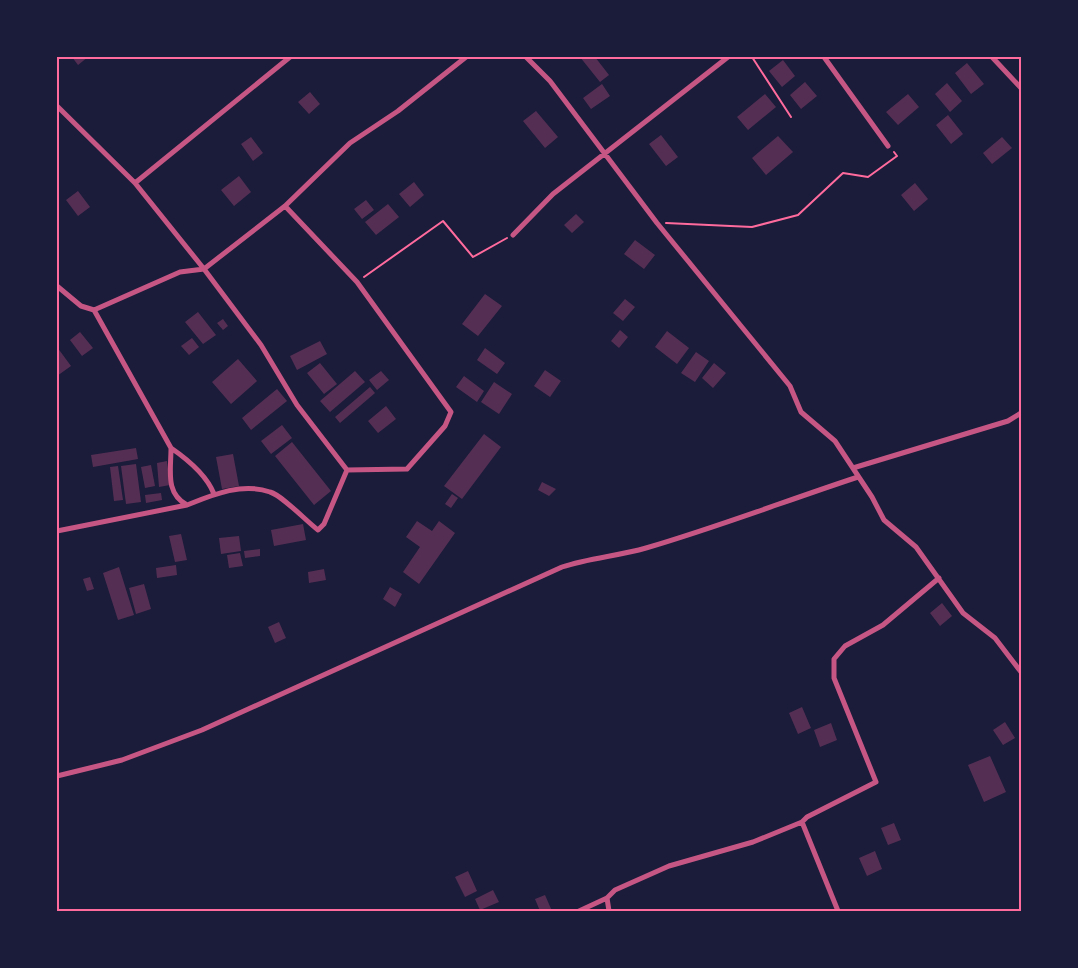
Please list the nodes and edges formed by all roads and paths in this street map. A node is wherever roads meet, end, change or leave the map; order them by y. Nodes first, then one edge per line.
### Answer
1 (290, 57) edge
2 (466, 57) edge
3 (526, 57) edge
4 (728, 57) edge
5 (752, 57) edge
6 (824, 57) edge
7 (992, 57) edge
8 (1021, 88) edge
9 (58, 108) edge
10 (791, 117) dead end
11 (888, 146) joint
12 (605, 154) junction
13 (135, 183) junction
14 (285, 206) junction
15 (657, 223) junction
16 (513, 235) joint
17 (204, 269) junction
18 (357, 282) junction
19 (57, 286) edge
20 (94, 310) junction
21 (1021, 413) edge
22 (171, 448) junction
23 (853, 468) junction
24 (347, 470) junction
25 (858, 477) junction
26 (214, 494) junction
27 (187, 506) junction
28 (57, 531) edge
29 (939, 578) junction
30 (1021, 672) edge
31 (57, 776) edge
32 (802, 822) junction
33 (607, 898) junction
34 (579, 911) edge
35 (609, 911) edge
36 (838, 911) edge

1 - 13 street
2 - 14 street
3 - 12 street
4 - 12 street
5 - 10 path
6 - 11 street
7 - 8 street
9 - 13 street
11 - 15 path
12 - 15 street
12 - 16 street
13 - 17 street
14 - 17 street
14 - 18 street
15 - 23 street
16 - 18 path
17 - 20 street
17 - 24 street
18 - 24 street
19 - 20 street
20 - 22 street
21 - 23 street
22 - 26 street
22 - 27 street
23 - 25 street
24 - 26 street
25 - 29 street
25 - 31 street
26 - 27 street
27 - 28 street
29 - 30 street
29 - 32 street
32 - 33 street
32 - 36 street
33 - 34 street
33 - 35 street

